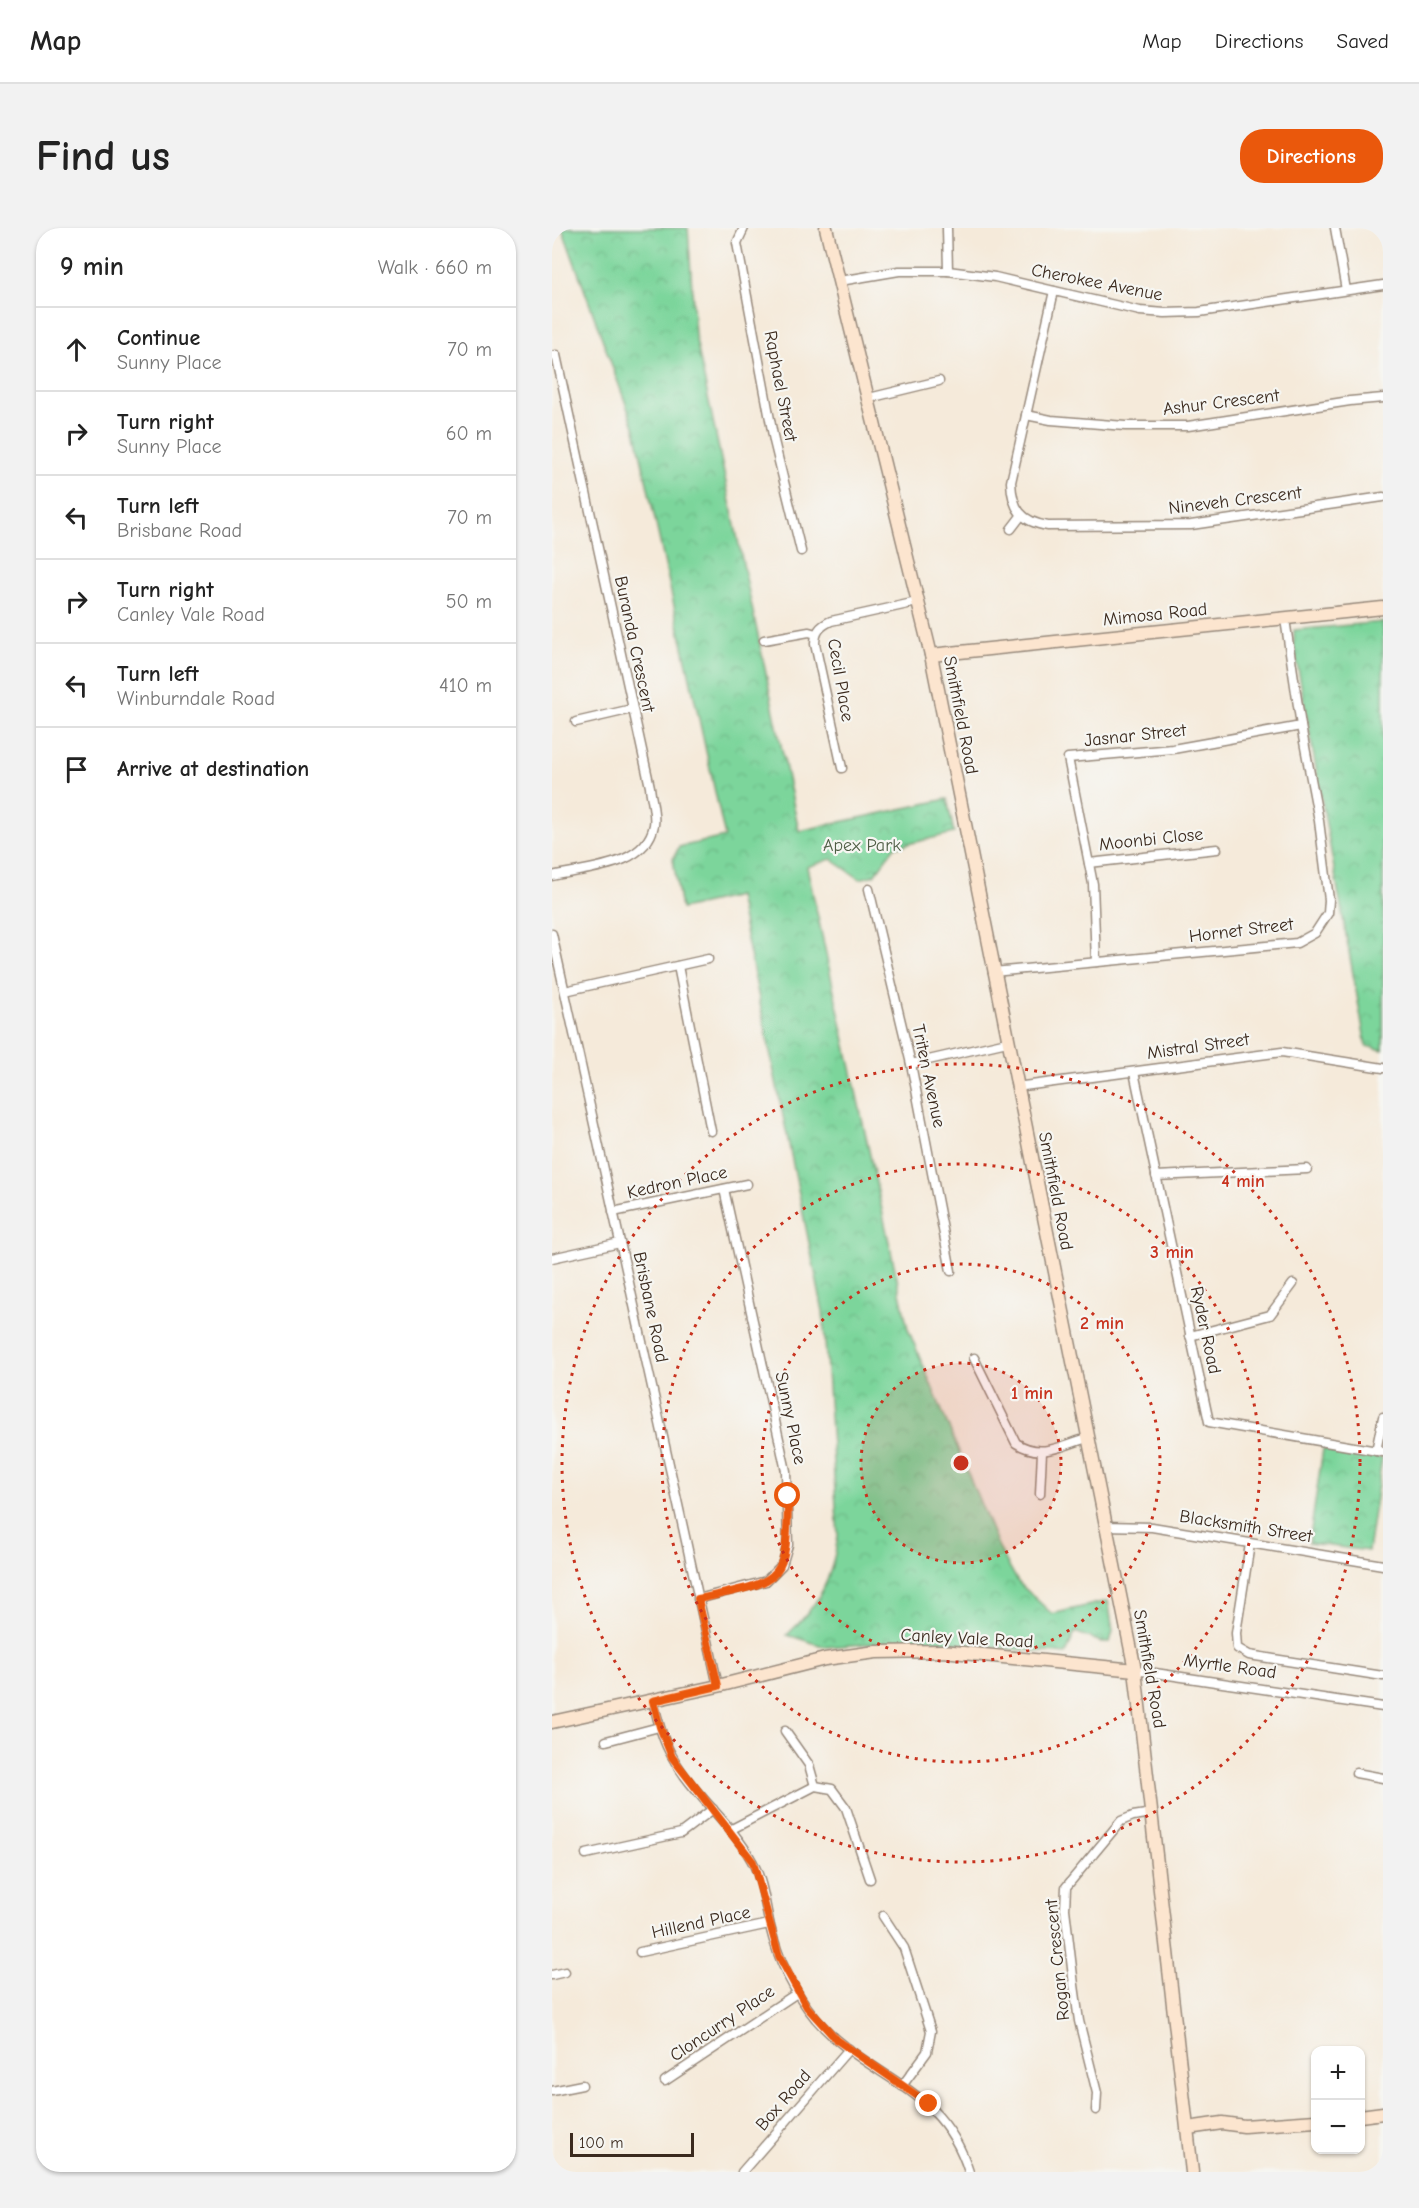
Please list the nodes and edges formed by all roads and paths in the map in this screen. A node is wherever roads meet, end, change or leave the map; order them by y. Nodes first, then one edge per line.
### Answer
1 (744, 228) edge
2 (826, 228) edge
3 (947, 228) edge
4 (1335, 228) edge
5 (948, 271) junction
6 (840, 281) junction
7 (1383, 285) edge
8 (1346, 290) junction
9 (1054, 291) junction
10 (552, 356) edge
11 (939, 381) dead end
12 (868, 398) junction
13 (1383, 398) edge
14 (1026, 415) junction
15 (1383, 497) edge
16 (1021, 516) junction
17 (1011, 529) dead end
18 (801, 551) dead end
19 (917, 602) junction
20 (1383, 608) edge
21 (1285, 619) junction
22 (816, 634) junction
23 (764, 640) dead end
24 (931, 655) junction
25 (632, 709) junction
26 (576, 722) dead end
27 (1300, 726) junction
28 (842, 768) dead end
29 (1217, 849) dead end
30 (1089, 863) junction
31 (552, 876) edge
32 (869, 889) dead end
33 (552, 934) edge
34 (708, 959) dead end
35 (1096, 962) junction
36 (678, 966) junction
37 (993, 972) junction
38 (565, 992) junction
39 (1007, 1042) junction
40 (911, 1064) junction
41 (1383, 1068) edge
42 (1134, 1071) junction
43 (1016, 1087) junction
44 (711, 1131) dead end
45 (1307, 1169) dead end
46 (1156, 1176) junction
47 (747, 1184) dead end
48 (724, 1189) junction
49 (613, 1212) junction
50 (620, 1243) junction
51 (552, 1258) edge
52 (951, 1271) dead end
53 (1293, 1284) dead end
54 (1190, 1336) junction
55 (974, 1358) dead end
56 (1383, 1417) edge
57 (1087, 1438) junction
58 (1042, 1452) junction
59 (1380, 1452) edge
60 (1040, 1494) dead end
61 (1104, 1526) junction
62 (1250, 1544) junction
63 (1383, 1565) edge
64 (698, 1599) junction
65 (1135, 1670) junction
66 (1383, 1676) edge
67 (718, 1686) junction
68 (653, 1701) junction
69 (1383, 1707) edge
70 (552, 1722) edge
71 (660, 1727) junction
72 (785, 1731) dead end
73 (606, 1741) dead end
74 (1356, 1773) dead end
75 (1383, 1778) edge
76 (815, 1786) junction
77 (712, 1809) junction
78 (1153, 1813) junction
79 (730, 1830) junction
80 (586, 1854) dead end
81 (870, 1879) dead end
82 (883, 1916) dead end
83 (769, 1924) junction
84 (640, 1952) dead end
85 (565, 1972) dead end
86 (552, 1975) edge
87 (797, 1993) junction
88 (849, 2049) junction
89 (665, 2081) dead end
90 (582, 2085) dead end
91 (902, 2086) junction
92 (552, 2091) edge
93 (1096, 2110) dead end
94 (1383, 2114) edge
95 (1365, 2116) edge
96 (1311, 2121) edge
97 (1188, 2128) junction
98 (742, 2172) edge
99 (969, 2172) edge
100 (1192, 2172) edge

1 - 18 street, Raphael Street
2 - 6 main road, Smithfield Road
3 - 5 street
4 - 8 street
5 - 6 street, Cherokee Avenue
5 - 9 street, Cherokee Avenue
6 - 12 main road, Smithfield Road
7 - 8 street, Cherokee Avenue
8 - 9 street, Cherokee Avenue
9 - 14 street
10 - 25 street, Buranda Crescent
11 - 12 street
12 - 19 main road, Smithfield Road
13 - 14 street, Ashur Crescent
14 - 16 street
15 - 16 street, Nineveh Crescent
16 - 17 street
19 - 22 street, Cecil Place
19 - 24 main road, Smithfield Road
20 - 21 main road, Mimosa Road
21 - 24 main road, Mimosa Road
21 - 27 street, Hornet Street
22 - 23 street
22 - 28 street, Cecil Place
24 - 37 main road, Smithfield Road
25 - 26 street
25 - 31 street, Buranda Crescent
27 - 30 street, Jasnar Street
27 - 35 street, Hornet Street
29 - 30 street, Moonbi Close
30 - 35 street, Jasnar Street
32 - 40 street, Triten Avenue
33 - 38 street, Brisbane Road
34 - 36 street
35 - 37 street, Hornet Street
36 - 38 street
36 - 44 street
37 - 39 main road, Smithfield Road
38 - 49 street, Brisbane Road
39 - 40 street
39 - 43 main road, Smithfield Road
40 - 52 street, Triten Avenue
41 - 42 street, Mistral Street
42 - 43 street, Mistral Street
42 - 46 street, Ryder Road
43 - 57 main road, Smithfield Road
45 - 46 street
46 - 54 street, Ryder Road
47 - 48 street, Kedron Place
48 - 49 street, Kedron Place
48 - 64 street, Sunny Place
49 - 50 street, Brisbane Road
50 - 51 street
50 - 64 street, Brisbane Road
53 - 54 street
54 - 59 street, Ryder Road
55 - 58 street
56 - 59 street
57 - 58 street
57 - 61 main road, Smithfield Road
58 - 60 street
61 - 62 street, Blacksmith Street
61 - 65 main road, Smithfield Road
62 - 63 street, Blacksmith Street
62 - 66 street
64 - 67 street, Brisbane Road
65 - 67 main road, Canley Vale Road
65 - 69 street, Myrtle Road
65 - 78 main road, Smithfield Road
67 - 68 main road, Canley Vale Road
68 - 70 main road, Canley Vale Road
68 - 71 street
71 - 73 street
71 - 77 street
72 - 76 street
74 - 75 street
76 - 79 street
76 - 81 street
77 - 79 street
77 - 80 street
78 - 93 street, Rogan Crescent
78 - 97 main road, Smithfield Road
79 - 83 street
82 - 91 street
83 - 84 street, Hillend Place
83 - 87 street
85 - 86 street
87 - 88 street
87 - 89 street, Cloncurry Place
88 - 91 street
88 - 98 street, Box Road
90 - 92 street
91 - 99 street
94 - 95 main road
96 - 97 main road
97 - 100 main road, Smithfield Road

